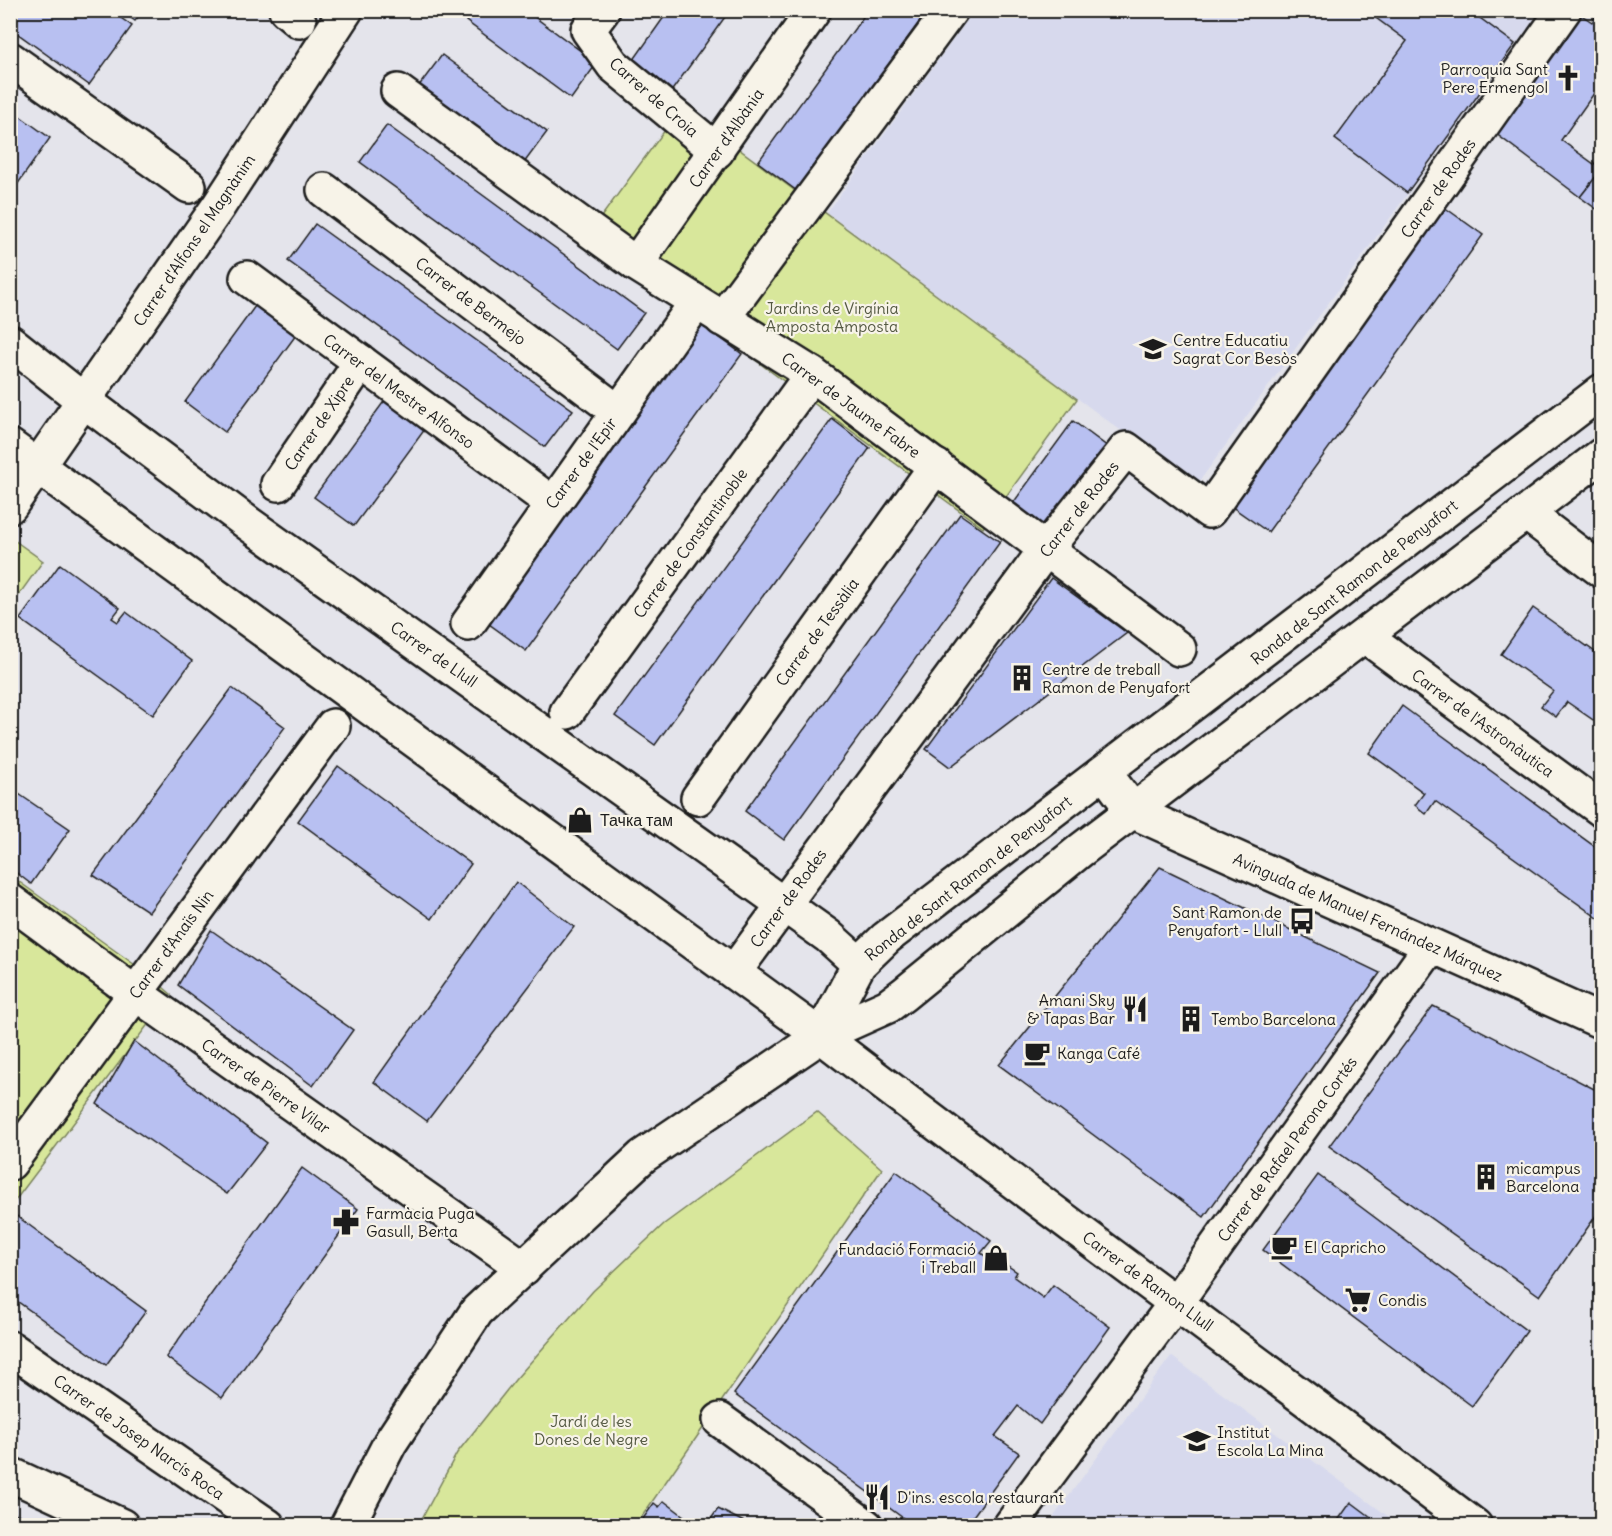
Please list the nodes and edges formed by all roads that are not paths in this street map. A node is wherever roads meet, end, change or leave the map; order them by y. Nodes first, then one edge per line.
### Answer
1 (346, 10) edge
2 (603, 10) edge
3 (814, 10) edge
4 (951, 10) edge
5 (1564, 10) edge
6 (10, 59) edge
7 (398, 91) dead end
8 (717, 151) junction
9 (189, 186) dead end
10 (324, 190) dead end
11 (636, 264) junction
12 (247, 278) dead end
13 (709, 311) junction
14 (10, 342) edge
15 (361, 362) junction
16 (812, 374) junction
17 (1602, 391) edge
18 (83, 400) junction
19 (618, 412) junction
20 (10, 446) edge
21 (1602, 455) edge
22 (38, 466) junction
23 (936, 466) junction
24 (278, 484) dead end
25 (552, 503) junction
26 (10, 506) edge
27 (1526, 513) junction
28 (1046, 549) junction
29 (1602, 571) edge
30 (468, 624) dead end
31 (1365, 636) junction
32 (1179, 648) dead end
33 (567, 712) dead end
34 (333, 726) dead end
35 (1104, 772) junction
36 (698, 798) dead end
37 (1602, 810) edge
38 (1134, 812) junction
39 (10, 901) edge
40 (783, 904) junction
41 (1431, 946) junction
42 (859, 964) junction
43 (734, 972) junction
44 (135, 993) junction
45 (1602, 1022) edge
46 (821, 1036) junction
47 (10, 1163) edge
48 (524, 1268) junction
49 (1177, 1301) junction
50 (10, 1348) edge
51 (720, 1420) dead end
52 (10, 1474) edge
53 (122, 1526) edge
54 (268, 1526) edge
55 (347, 1526) edge
56 (866, 1526) edge
57 (1010, 1526) edge
58 (1475, 1526) edge

1 - 18 street, Carrer d'Alfons el Magnànim
2 - 8 street, Carrer de Croia
3 - 8 street, Carrer d'Albània
4 - 13 street, Carrer de l'Epir
5 - 28 street, Carrer de Rodes
6 - 9 street
7 - 11 street, Carrer de Jaume Fabre
8 - 11 street, Carrer d'Albània
10 - 19 street, Carrer de Bermejo
11 - 13 street, Carrer de Jaume Fabre
12 - 15 street, Carrer del Mestre Alfonso
13 - 16 street, Carrer de Jaume Fabre
13 - 19 street, Carrer de l'Epir
14 - 18 street, Carrer de Llull
15 - 24 street, Carrer de Xipre
15 - 25 street, Carrer del Mestre Alfonso
16 - 23 street, Carrer de Jaume Fabre
16 - 33 street, Carrer de Constantinoble
17 - 35 street, Ronda de Sant Ramon de Penyafort
18 - 22 street, Carrer d'Alfons el Magnànim
18 - 40 street, Carrer de Llull
19 - 25 street, Carrer de l'Epir
20 - 22 street
21 - 27 street
22 - 26 street, Carrer d'Alfons el Magnànim
22 - 43 street
23 - 28 street, Carrer de Jaume Fabre
23 - 36 street, Carrer de Tessàlia
25 - 30 street, Carrer de l'Epir
27 - 29 street
27 - 31 street
28 - 32 street, Carrer de Jaume Fabre
28 - 40 street, Carrer de Rodes
31 - 37 street, Carrer de l'Astronàutica
31 - 38 street
34 - 44 street, Carrer d'Anaïs Nin
35 - 38 street
35 - 42 street, Ronda de Sant Ramon de Penyafort
38 - 41 street, Avinguda de Manuel Fernández Márquez
38 - 46 street
39 - 44 street, Carrer de Pierre Vilar
40 - 42 street, Carrer de Llull
40 - 43 street, Carrer de Rodes
41 - 45 street, Avinguda de Manuel Fernández Márquez
41 - 49 street, Carrer de Rafael Perona Cortés
42 - 46 street, Ronda de Sant Ramon de Penyafort
43 - 46 street
44 - 47 street, Carrer d'Anaïs Nin
44 - 48 street, Carrer de Pierre Vilar
46 - 48 street
46 - 49 street, Carrer de Ramon Llull
48 - 55 street
49 - 57 street, Carrer de Rafael Perona Cortés
49 - 58 street, Carrer de Ramon Llull
50 - 54 street, Carrer de Josep Narcís Roca
51 - 56 street
52 - 53 street

